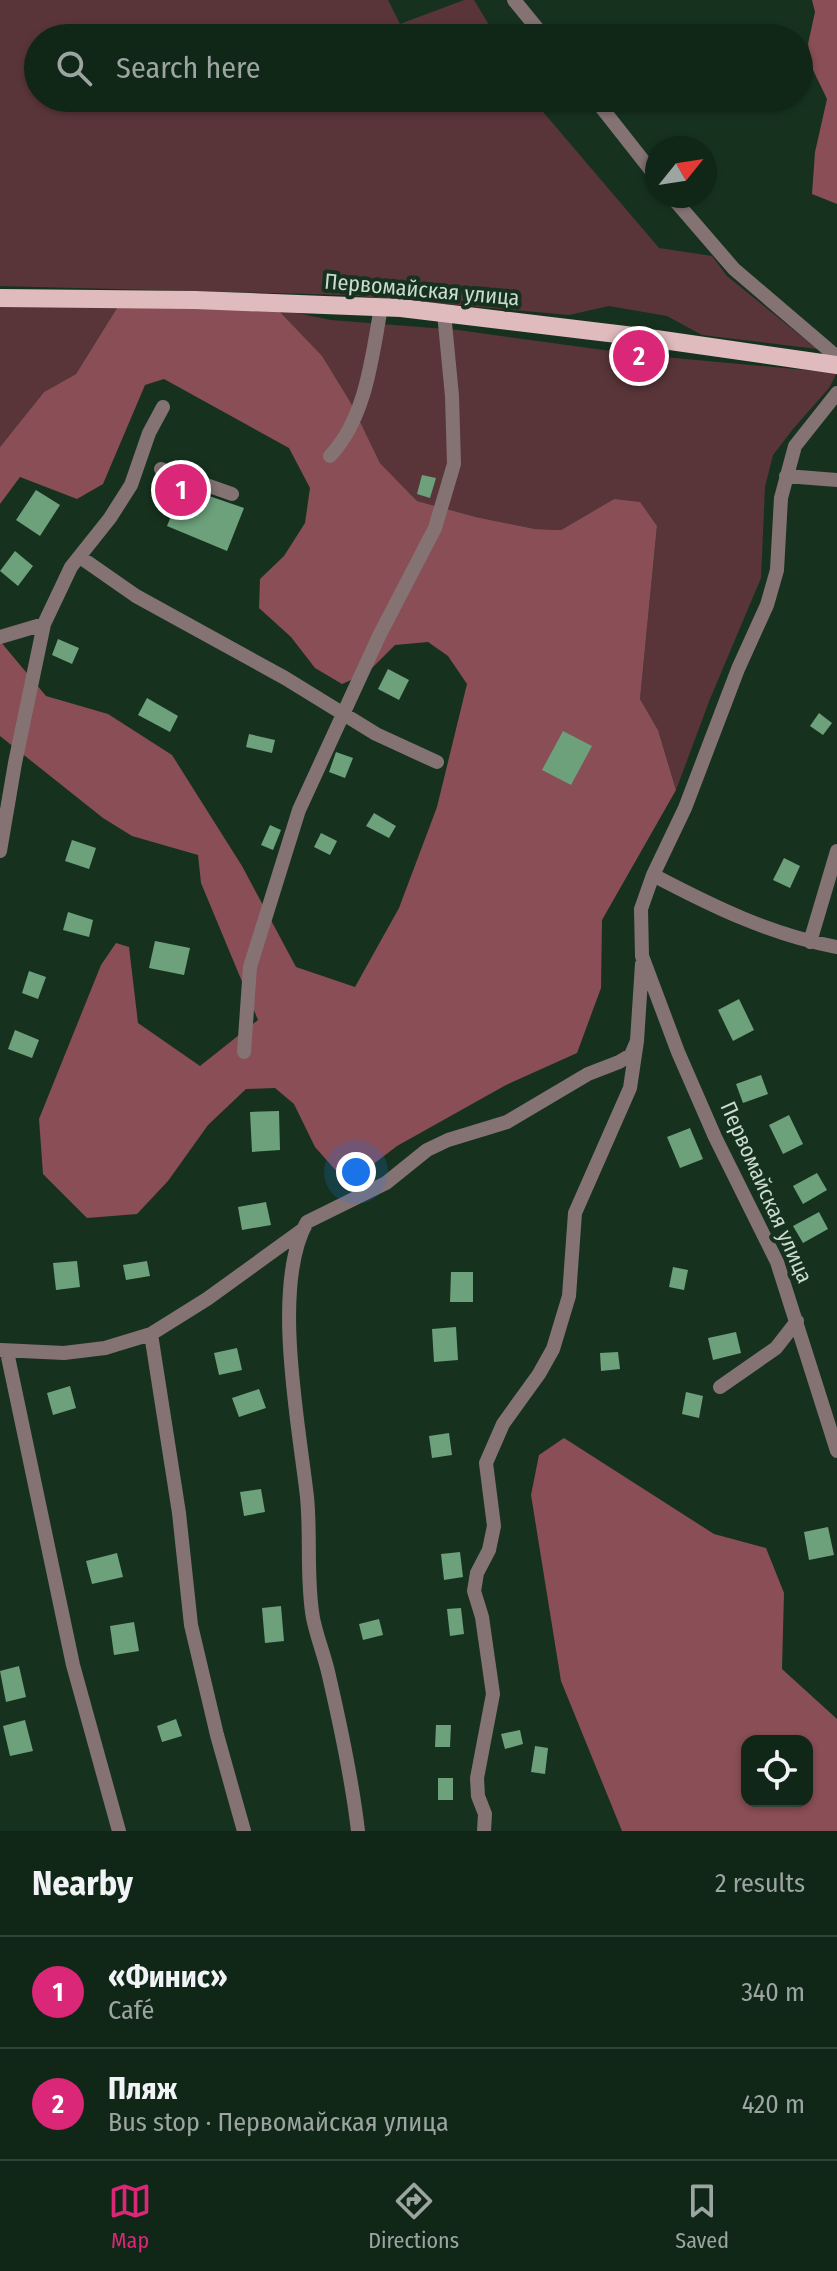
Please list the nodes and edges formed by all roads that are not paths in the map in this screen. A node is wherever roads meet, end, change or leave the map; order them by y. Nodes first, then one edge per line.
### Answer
1 (514, 0) edge
2 (534, 24) edge
3 (605, 112) edge
4 (645, 163) edge
5 (680, 208) edge
6 (0, 298) edge
7 (381, 307) junction
8 (444, 313) junction
9 (837, 357) edge
10 (837, 365) edge
11 (837, 393) edge
12 (163, 407) dead end
13 (330, 456) dead end
14 (161, 469) dead end
15 (786, 476) junction
16 (837, 480) edge
17 (232, 494) dead end
18 (80, 557) junction
19 (44, 624) junction
20 (0, 637) edge
21 (345, 712) junction
22 (437, 762) dead end
23 (0, 851) edge
24 (837, 851) edge
25 (653, 875) junction
26 (810, 942) junction
27 (837, 947) edge
28 (642, 956) junction
29 (637, 1041) junction
30 (244, 1052) dead end
31 (302, 1231) junction
32 (797, 1321) junction
33 (151, 1334) junction
34 (3, 1351) edge
35 (720, 1387) dead end
36 (837, 1451) edge
37 (485, 1814) junction
38 (119, 1831) edge
39 (244, 1831) edge
40 (358, 1831) edge
41 (484, 1831) edge
42 (493, 1831) edge

1 - 2 street
3 - 4 street
5 - 9 street
6 - 7 main road, Первомайская улица
7 - 8 main road, Первомайская улица
7 - 13 street
8 - 10 main road, Первомайская улица
8 - 21 street
11 - 15 street, Первомайская улица
12 - 18 street
14 - 17 street
15 - 16 street
15 - 25 street, Первомайская улица
18 - 19 street
18 - 21 street
19 - 20 street
19 - 23 street
21 - 22 street
21 - 30 street
24 - 26 street
25 - 26 street
25 - 28 street, Первомайская улица
26 - 27 street
28 - 29 street, Первомайская улица
28 - 32 street, Первомайская улица
29 - 31 street
29 - 37 street, Первомайская улица
31 - 33 street
31 - 40 street
32 - 35 street
32 - 36 street, Первомайская улица
33 - 34 street
33 - 39 street
34 - 38 street
37 - 41 street, Первомайская улица
37 - 42 street

